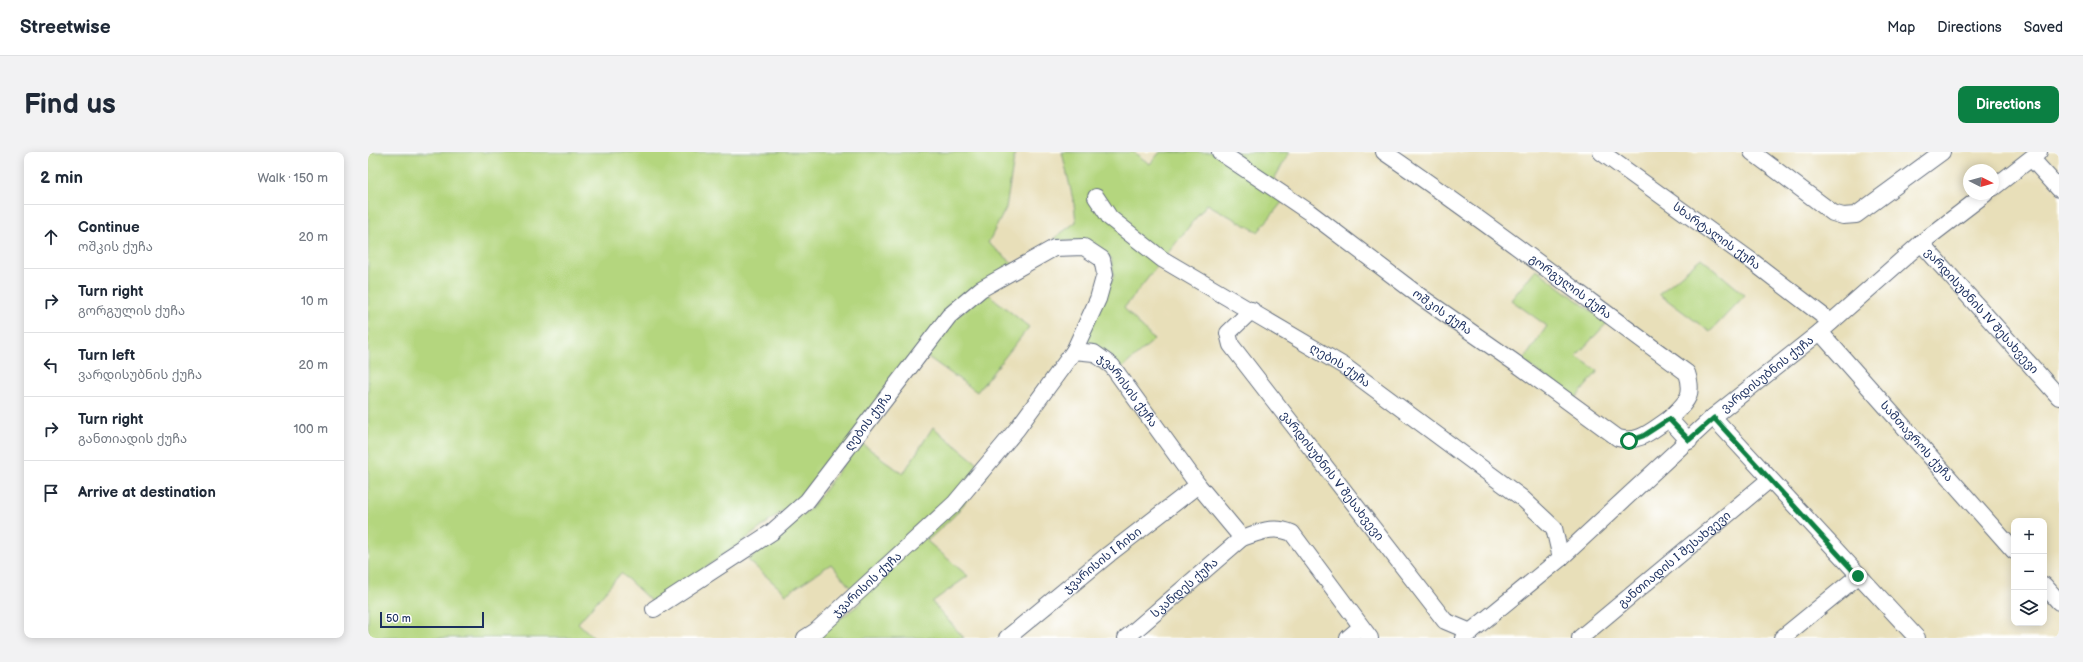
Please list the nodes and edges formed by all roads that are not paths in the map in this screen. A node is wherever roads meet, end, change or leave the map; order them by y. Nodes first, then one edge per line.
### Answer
1 (1220, 152) edge
2 (1384, 152) edge
3 (1601, 152) edge
4 (1752, 152) edge
5 (1942, 152) edge
6 (2035, 155) edge
7 (1999, 183) edge
8 (2059, 189) edge
9 (1096, 197) dead end
10 (1977, 200) edge
11 (1921, 243) junction
12 (1252, 310) junction
13 (1826, 327) junction
14 (1074, 351) junction
15 (2059, 397) edge
16 (1714, 418) junction
17 (1669, 419) junction
18 (1689, 440) junction
19 (1769, 480) junction
20 (1198, 485) junction
21 (1242, 538) junction
22 (2011, 547) edge
23 (1561, 558) junction
24 (1858, 576) junction
25 (2047, 588) edge
26 (2059, 602) edge
27 (654, 609) dead end
28 (1365, 632) edge
29 (1467, 635) edge
30 (810, 636) edge
31 (1007, 638) edge
32 (1126, 638) edge
33 (1348, 638) edge
34 (1580, 638) edge
35 (1782, 638) edge
36 (1917, 638) edge

1 - 17 street, ოშკის ქუჩა
2 - 17 street, გორგულის ქუჩა
3 - 13 street, სხარტალის ქუჩა
4 - 5 street
6 - 7 street
6 - 8 street
9 - 12 street, ღების ქუჩა
10 - 11 street, ვარდისუბნის ქუჩა
11 - 13 street, ვარდისუბნის ქუჩა
11 - 15 street, ვარდისუბნის IV შესახვევი
12 - 23 street, ღების ქუჩა
12 - 29 street, ვარდისუბნის V შესახვევი
13 - 16 street, ვარდისუბნის ქუჩა
13 - 22 street, სამთავროს ქუჩა
14 - 20 street, ჯვარისის ქუჩა
14 - 27 street, ღების ქუჩა
14 - 30 street, ჯვარისის ქუჩა
16 - 18 street, ვარდისუბნის ქუჩა
16 - 19 street
17 - 18 street
18 - 23 street, ვარდისუბნის ქუჩა
19 - 24 street
19 - 34 street, განთიადის I შესახვევი
20 - 21 street, ჯვარისის ქუჩა
20 - 31 street, ჯვარისის I ჩიხი
21 - 28 street
21 - 32 street, სკანდეს ქუჩა
23 - 29 street, ვარდისუბნის ქუჩა
24 - 35 street
24 - 36 street
25 - 26 street
28 - 33 street

